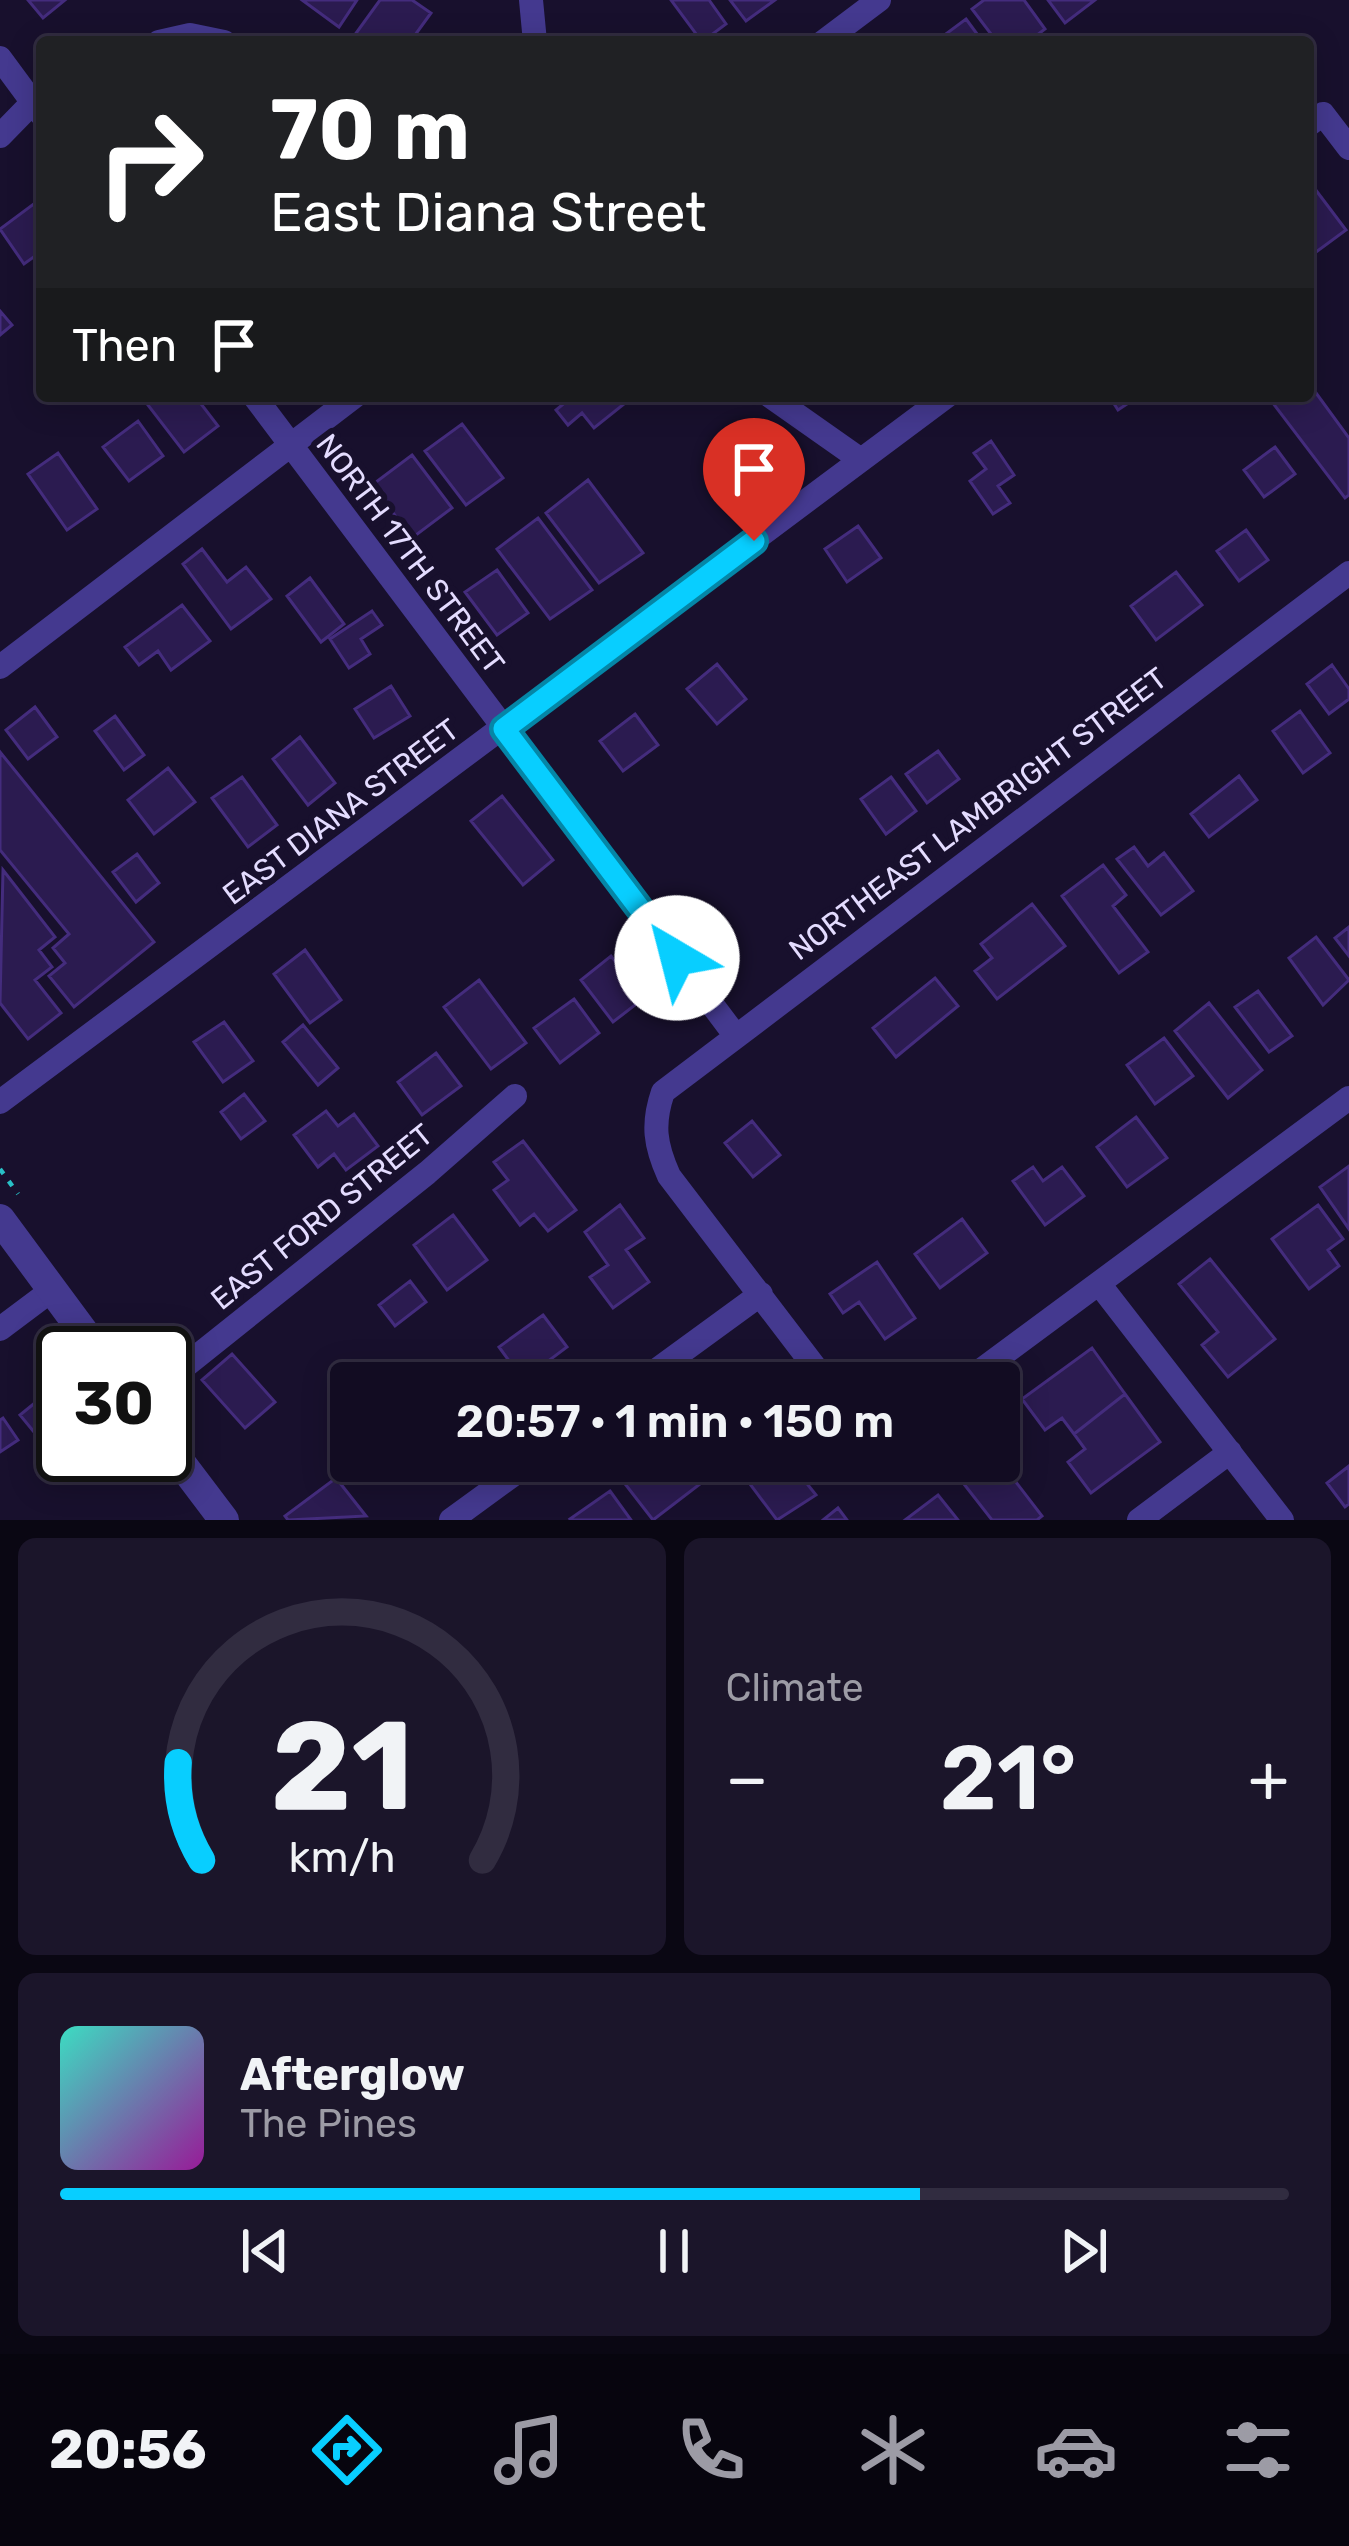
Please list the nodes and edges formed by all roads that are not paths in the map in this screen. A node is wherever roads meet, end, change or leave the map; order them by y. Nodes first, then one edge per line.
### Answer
1 (531, 0) edge
2 (879, 0) edge
3 (534, 36) edge
4 (831, 36) edge
5 (0, 58) edge
6 (36, 100) edge
7 (36, 104) edge
8 (1316, 120) edge
9 (0, 136) edge
10 (1349, 148) edge
11 (258, 402) edge
12 (347, 402) edge
13 (779, 402) edge
14 (939, 402) edge
15 (290, 445) junction
16 (861, 460) junction
17 (1349, 573) edge
18 (0, 667) edge
19 (504, 729) junction
20 (735, 1035) junction
21 (515, 1096) dead end
22 (1349, 1098) edge
23 (0, 1102) edge
24 (0, 1219) edge
25 (1100, 1286) junction
26 (52, 1290) junction
27 (761, 1294) junction
28 (79, 1326) edge
29 (0, 1329) edge
30 (192, 1361) edge
31 (668, 1362) edge
32 (811, 1362) edge
33 (993, 1362) edge
34 (1230, 1452) junction
35 (192, 1478) edge
36 (503, 1482) edge
37 (224, 1520) edge
38 (451, 1520) edge
39 (1139, 1520) edge
40 (1282, 1520) edge

1 - 3 street
2 - 4 street
5 - 6 street
7 - 9 street
8 - 10 street
11 - 15 street, NORTH 17TH STREET
12 - 15 street
13 - 16 street
14 - 16 street, EAST DIANA STREET
15 - 18 street
15 - 19 street, NORTH 17TH STREET
16 - 19 street, EAST DIANA STREET
17 - 20 street, NORTHEAST LAMBRIGHT STREET
19 - 20 street, NORTH 17TH STREET
19 - 23 street, EAST DIANA STREET
20 - 27 street, NORTHEAST LAMBRIGHT STREET
21 - 30 street, EAST FORD STREET
22 - 25 street
24 - 26 street
25 - 33 street
25 - 34 street
26 - 28 street
26 - 29 street
27 - 31 street
27 - 32 street, NORTHEAST LAMBRIGHT STREET
34 - 39 street
34 - 40 street
35 - 37 street
36 - 38 street

